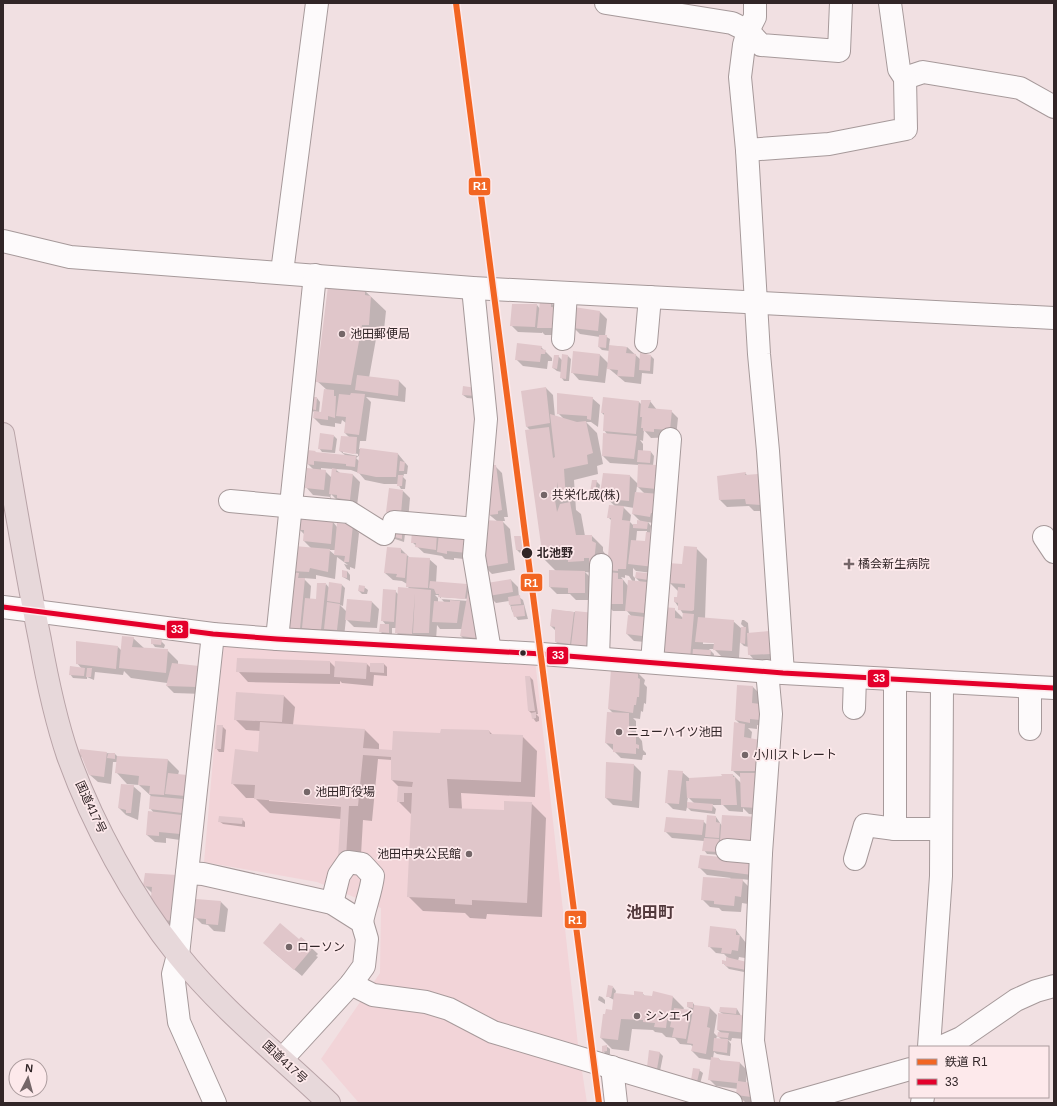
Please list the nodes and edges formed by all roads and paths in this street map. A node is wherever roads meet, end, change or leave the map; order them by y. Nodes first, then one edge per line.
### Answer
1 (317, 3) edge
2 (606, 3) edge
3 (755, 3) edge
4 (841, 3) edge
5 (890, 3) edge
6 (671, 8) edge
7 (748, 31) junction
8 (905, 78) junction
9 (1054, 106) edge
10 (747, 150) junction
11 (3, 241) edge
12 (282, 272) junction
13 (315, 275) junction
14 (473, 288) junction
15 (566, 293) junction
16 (650, 297) junction
17 (756, 303) junction
18 (1054, 318) edge
19 (563, 339) dead end
20 (646, 342) dead end
21 (3, 434) edge
22 (670, 439) dead end
23 (230, 501) dead end
24 (291, 506) junction
25 (476, 529) junction
26 (601, 565) dead end
27 (3, 607) edge
28 (34, 612) junction
29 (213, 634) junction
30 (277, 639) junction
31 (490, 651) junction
32 (598, 658) junction
33 (652, 662) junction
34 (775, 672) junction
35 (855, 677) junction
36 (895, 680) junction
37 (942, 683) junction
38 (1030, 687) junction
39 (1054, 688) edge
40 (854, 708) dead end
41 (1030, 729) dead end
42 (895, 829) junction
43 (941, 829) junction
44 (727, 850) dead end
45 (762, 853) junction
46 (855, 859) dead end
47 (187, 873) junction
48 (332, 903) junction
49 (362, 922) junction
50 (178, 954) junction
51 (351, 984) junction
52 (1054, 986) edge
53 (929, 1046) edge
54 (943, 1046) edge
55 (283, 1058) junction
56 (612, 1067) junction
57 (909, 1068) edge
58 (215, 1103) edge
59 (330, 1103) edge
60 (616, 1103) edge
61 (731, 1103) edge
62 (764, 1103) edge
63 (791, 1103) edge

1 - 12 street
2 - 6 street
3 - 7 street
4 - 7 street
5 - 8 street
6 - 7 street
7 - 10 street
8 - 9 street
8 - 10 street
10 - 17 street
11 - 12 street
12 - 13 street
13 - 14 street
13 - 24 street
14 - 15 street
14 - 25 street
15 - 16 street
15 - 19 street
16 - 17 street
16 - 20 street
17 - 18 street
17 - 34 street
21 - 28 highway, 国道417号
22 - 33 street
23 - 24 street
24 - 25 street
24 - 30 street
25 - 31 street
26 - 32 street
27 - 28 street
28 - 29 street
28 - 50 highway, 国道417号
29 - 30 street
29 - 47 street
30 - 31 street
31 - 32 street
32 - 33 street
33 - 34 street
34 - 35 street
34 - 45 street
35 - 36 street
35 - 40 street
36 - 37 street
36 - 42 street
37 - 38 street
37 - 43 street
38 - 39 street
38 - 41 street
42 - 43 street
42 - 46 street
43 - 53 street
44 - 45 street
45 - 62 street
47 - 48 street
47 - 50 street
48 - 49 street
48 - 49 street
49 - 51 street
50 - 55 highway, 国道417号
50 - 58 street
51 - 55 street
51 - 56 street
52 - 54 street
55 - 59 highway, 国道417号
56 - 60 street
56 - 61 street
57 - 63 street

